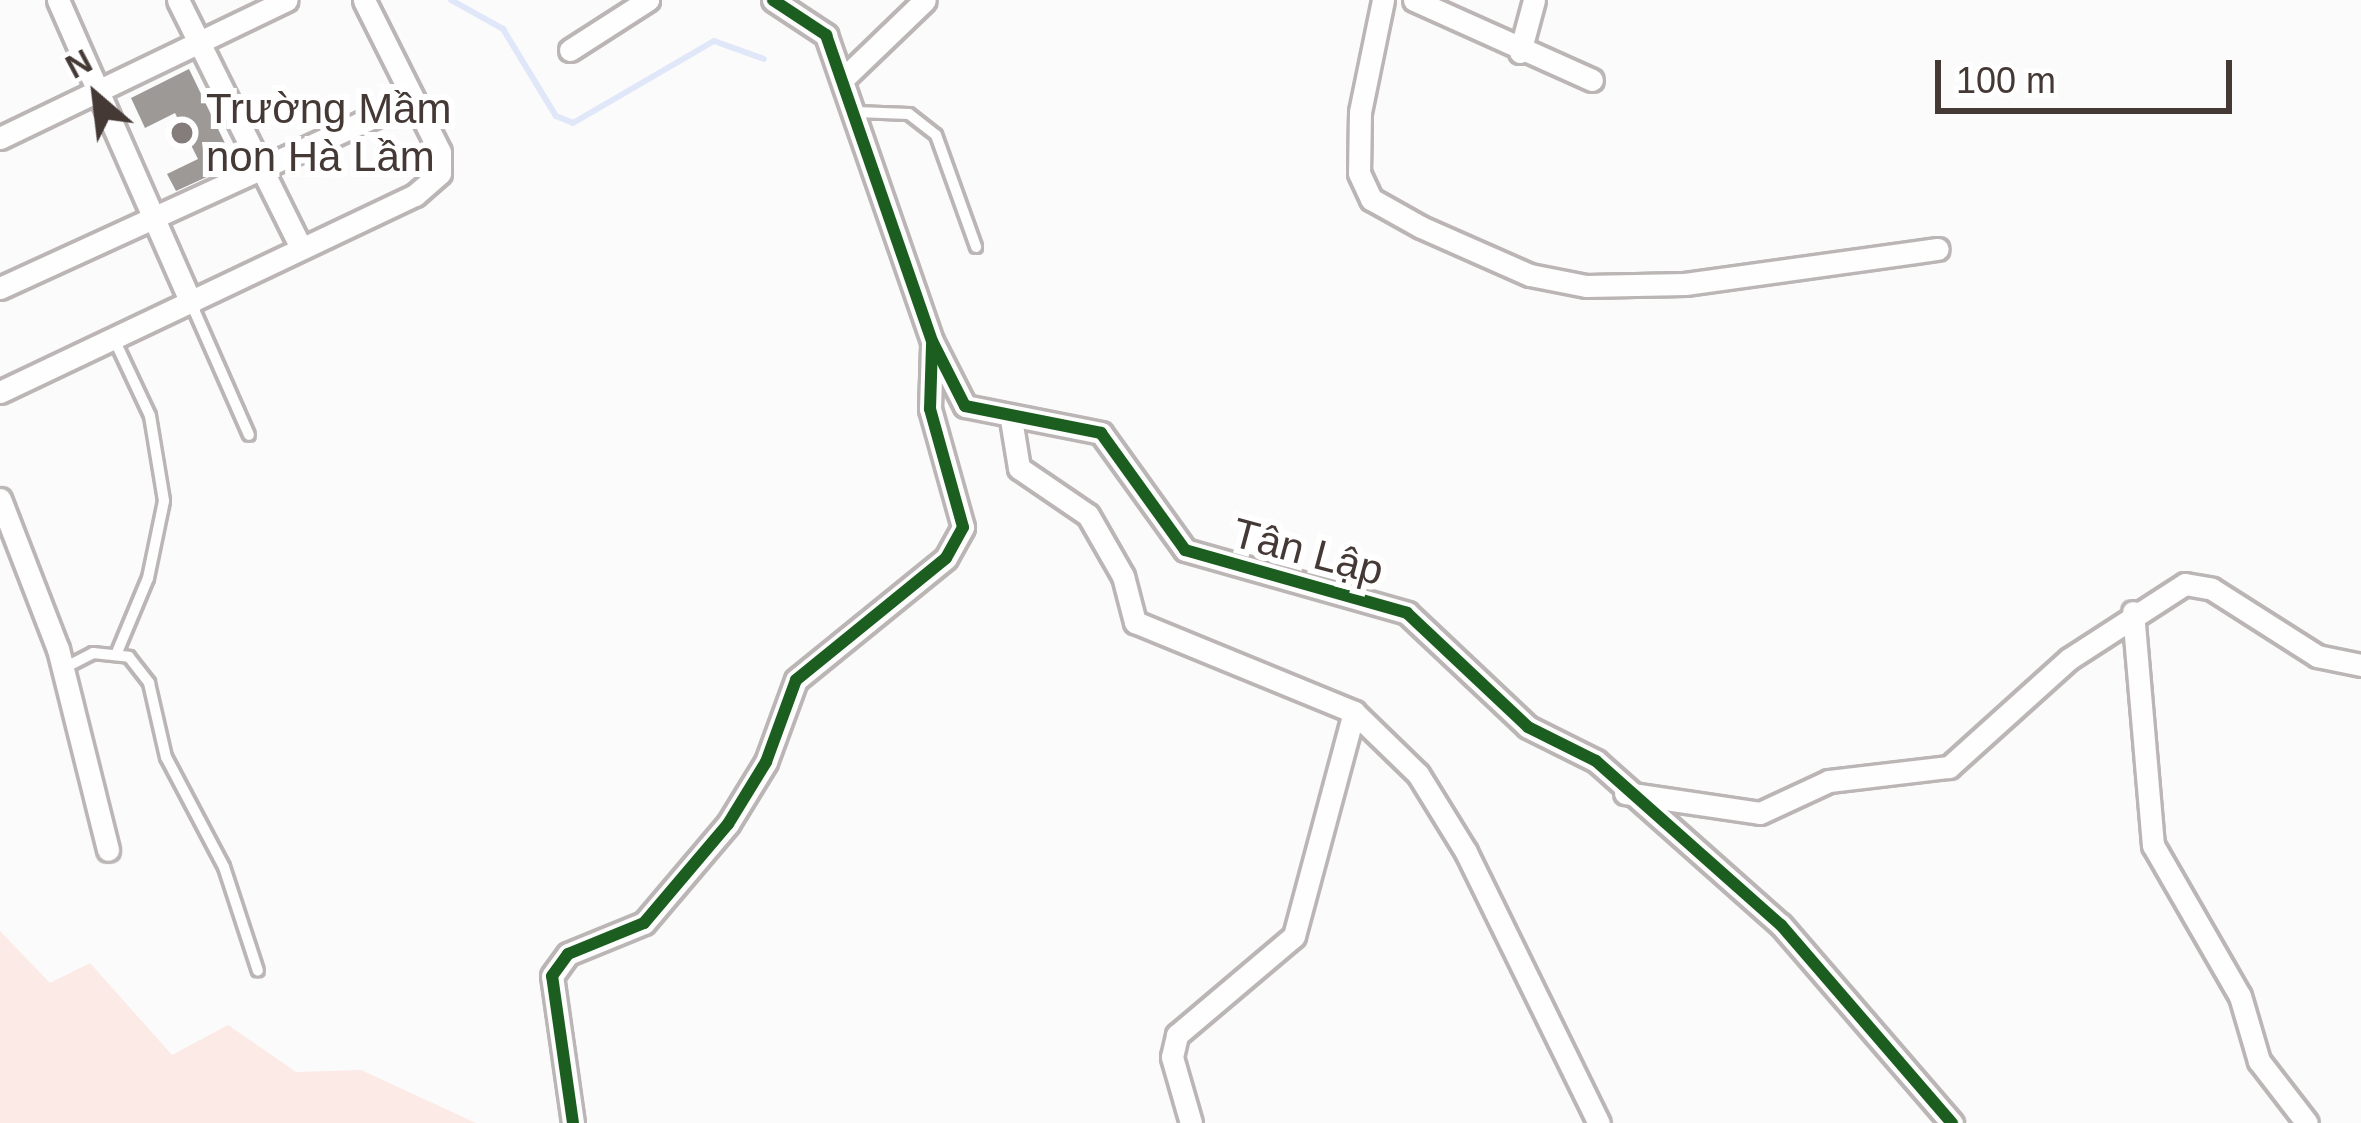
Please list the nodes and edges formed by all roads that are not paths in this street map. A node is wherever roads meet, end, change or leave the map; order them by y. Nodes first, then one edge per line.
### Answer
1 (58, 0) edge
2 (178, 0) edge
3 (287, 0) edge
4 (364, 0) edge
5 (648, 0) edge
6 (773, 0) edge
7 (925, 0) edge
8 (1383, 0) edge
9 (1414, 0) edge
10 (1534, 0) edge
11 (199, 43) junction
12 (571, 50) dead end
13 (1520, 52) junction
14 (844, 78) junction
15 (1592, 80) dead end
16 (98, 92) junction
17 (408, 101) junction
18 (856, 112) junction
19 (0, 138) edge
20 (262, 170) junction
21 (158, 217) junction
22 (976, 247) dead end
23 (301, 248) junction
24 (1938, 249) dead end
25 (0, 288) edge
26 (191, 303) junction
27 (114, 339) junction
28 (932, 341) junction
29 (0, 392) edge
30 (1011, 419) junction
31 (249, 434) dead end
32 (0, 500) edge
33 (2133, 612) junction
34 (116, 656) junction
35 (2361, 665) edge
36 (61, 670) junction
37 (1354, 712) junction
38 (1622, 793) junction
39 (108, 850) dead end
40 (258, 971) dead end
41 (573, 1123) edge
42 (1191, 1123) edge
43 (1599, 1123) edge
44 (1952, 1123) edge
45 (2307, 1123) edge

1 - 16 street
2 - 11 street
3 - 11 street
4 - 17 street
5 - 12 street
6 - 14 street, Tân Lập
7 - 14 street
8 - 24 street
9 - 13 street
10 - 13 street
11 - 16 street
11 - 20 street
13 - 15 street
14 - 18 street, Tân Lập
16 - 19 street
16 - 21 street
17 - 20 street
17 - 23 street
18 - 22 lane
18 - 28 street, Tân Lập
20 - 21 street
20 - 23 street
21 - 25 street
21 - 26 street
23 - 26 street
26 - 27 street
26 - 31 lane
27 - 29 street
27 - 34 lane
28 - 30 street, Tân Lập
28 - 41 street
30 - 37 street
30 - 38 street, Tân Lập
32 - 36 street
33 - 35 street
33 - 38 street
33 - 45 street
34 - 36 lane
34 - 40 lane
36 - 39 street
37 - 42 street
37 - 43 street
38 - 44 street, Tân Lập

